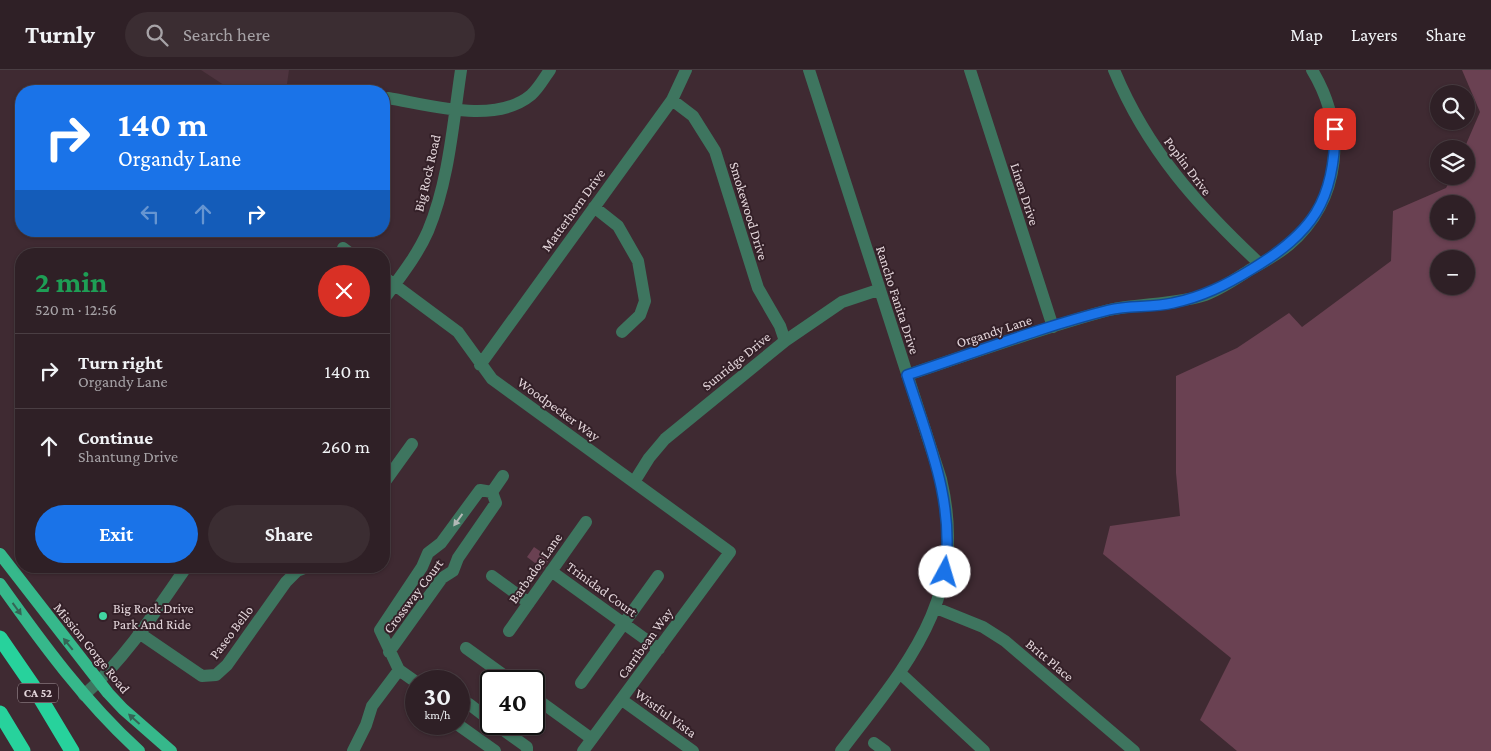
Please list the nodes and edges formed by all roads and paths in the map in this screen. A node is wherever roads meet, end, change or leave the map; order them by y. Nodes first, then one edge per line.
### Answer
1 (461, 70) edge
2 (550, 70) edge
3 (686, 70) edge
4 (808, 70) edge
5 (970, 70) edge
6 (1114, 70) edge
7 (1312, 70) edge
8 (390, 98) edge
9 (672, 100) junction
10 (456, 109) junction
11 (594, 207) junction
12 (1260, 264) junction
13 (390, 280) edge
14 (390, 282) edge
15 (878, 290) junction
16 (1052, 328) junction
17 (622, 332) dead end
18 (785, 341) junction
19 (480, 365) junction
20 (907, 375) junction
21 (412, 444) dead end
22 (390, 475) edge
23 (503, 476) dead end
24 (634, 482) junction
25 (492, 492) junction
26 (586, 522) dead end
27 (438, 545) junction
28 (730, 552) joint
29 (0, 554) edge
30 (458, 558) junction
31 (551, 571) junction
32 (182, 573) edge
33 (295, 573) edge
34 (492, 576) dead end
35 (658, 576) dead end
36 (0, 584) edge
37 (529, 603) junction
38 (936, 608) junction
39 (623, 624) junction
40 (509, 631) dead end
41 (140, 633) junction
42 (0, 638) edge
43 (388, 648) junction
44 (466, 648) dead end
45 (659, 650) junction
46 (399, 670) junction
47 (497, 670) edge
48 (900, 673) junction
49 (405, 674) edge
50 (99, 682) junction
51 (581, 682) dead end
52 (84, 694) junction
53 (622, 700) junction
54 (470, 705) edge
55 (545, 705) edge
56 (480, 712) edge
57 (0, 713) edge
58 (470, 733) edge
59 (510, 735) edge
60 (592, 739) junction
61 (23, 751) edge
62 (72, 751) edge
63 (139, 751) edge
64 (172, 751) edge
65 (353, 751) edge
66 (495, 751) edge
67 (527, 751) edge
68 (583, 751) edge
69 (692, 751) edge
70 (841, 751) edge
71 (984, 751) edge
72 (1134, 751) edge

1 - 10 street, Big Rock Road
2 - 10 street
3 - 9 street, Matterhorn Drive
4 - 15 street, Rancho Fanita Drive
5 - 16 street, Linen Drive
6 - 12 street, Poplin Drive
7 - 12 street, Organdy Lane
8 - 10 street
9 - 11 street, Matterhorn Drive
9 - 18 street, Smokewood Drive
10 - 13 street, Big Rock Road
11 - 17 street
11 - 19 street, Matterhorn Drive
12 - 16 street, Organdy Lane
14 - 19 street, Woodpecker Way
15 - 18 street, Sunridge Drive
15 - 20 street, Rancho Fanita Drive
16 - 20 street, Organdy Lane
18 - 24 street, Sunridge Drive
19 - 24 street, Woodpecker Way
20 - 38 street, Rancho Fanita Drive
21 - 22 street
23 - 25 street, Crossway Court
24 - 28 street, Woodpecker Way
25 -> 27 street, Crossway Court
25 - 30 street, Crossway Court
26 - 31 street, Barbados Lane
27 - 30 street, Crossway Court
27 - 43 street, Crossway Court
28 - 45 street, Carribean Way
50 -> 29 main road, Mission Gorge Road
30 - 43 street, Crossway Court
31 - 37 street, Barbados Lane
31 - 39 street, Trinidad Court
32 - 41 street
33 - 41 street, Paseo Bello
34 - 37 street
35 - 39 street
36 -> 52 main road
37 - 40 street, Barbados Lane
38 - 48 street, Rancho Fanita Drive
38 - 72 street, Britt Place
39 - 45 street, Trinidad Court
39 - 51 street
41 - 50 street
42 - 62 highway, CA 52
43 - 46 street, Crossway Court
44 - 47 street
45 - 53 street, Carribean Way
46 - 49 street
46 - 65 street
48 - 70 street, Rancho Fanita Drive
48 - 71 street
50 - 52 street
64 -> 50 main road, Mission Gorge Road
52 - 63 main road
53 - 60 street, Carribean Way
53 - 69 street, Wistful Vista
54 - 56 street
55 - 60 street
57 - 61 highway
58 - 66 street
59 - 67 street
60 - 68 street, Carribean Way

